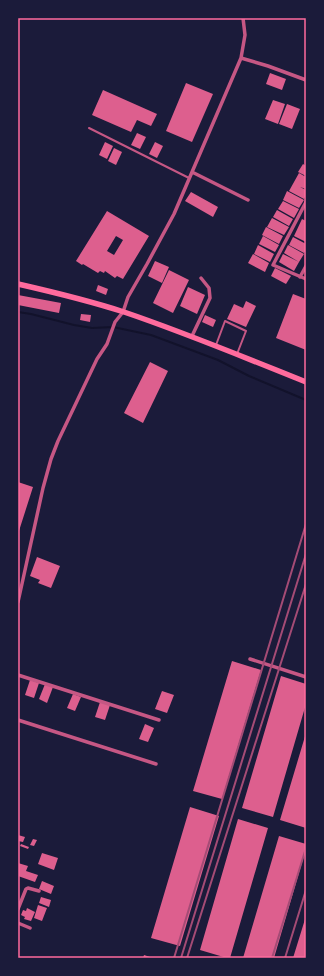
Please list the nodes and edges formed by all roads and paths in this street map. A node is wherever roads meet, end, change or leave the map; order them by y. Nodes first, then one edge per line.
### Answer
1 (243, 18) edge
2 (241, 58) junction
3 (306, 80) edge
4 (89, 128) dead end
5 (192, 172) junction
6 (189, 178) junction
7 (248, 200) dead end
8 (306, 202) edge
9 (306, 266) edge
10 (300, 277) junction
11 (201, 278) dead end
12 (306, 279) edge
13 (18, 284) edge
14 (123, 312) junction
15 (192, 336) junction
16 (216, 346) junction
17 (237, 354) junction
18 (306, 382) edge
19 (18, 602) edge
20 (250, 659) dead end
21 (18, 675) edge
22 (306, 677) edge
23 (18, 720) edge
24 (159, 720) dead end
25 (156, 764) dead end
26 (39, 891) dead end
27 (18, 908) edge
28 (18, 923) edge
29 (30, 928) dead end

1 - 2 street
2 - 3 street
2 - 5 street
4 - 6 lane
5 - 6 street
5 - 7 street
6 - 14 street
8 - 10 street
9 - 10 street
10 - 12 street
11 - 15 street
13 - 14 main road
14 - 15 main road
14 - 19 street
15 - 16 main road
16 - 17 main road
16 - 17 lane
17 - 18 main road
20 - 22 street
21 - 24 street
23 - 25 street
26 - 27 street
28 - 29 street

